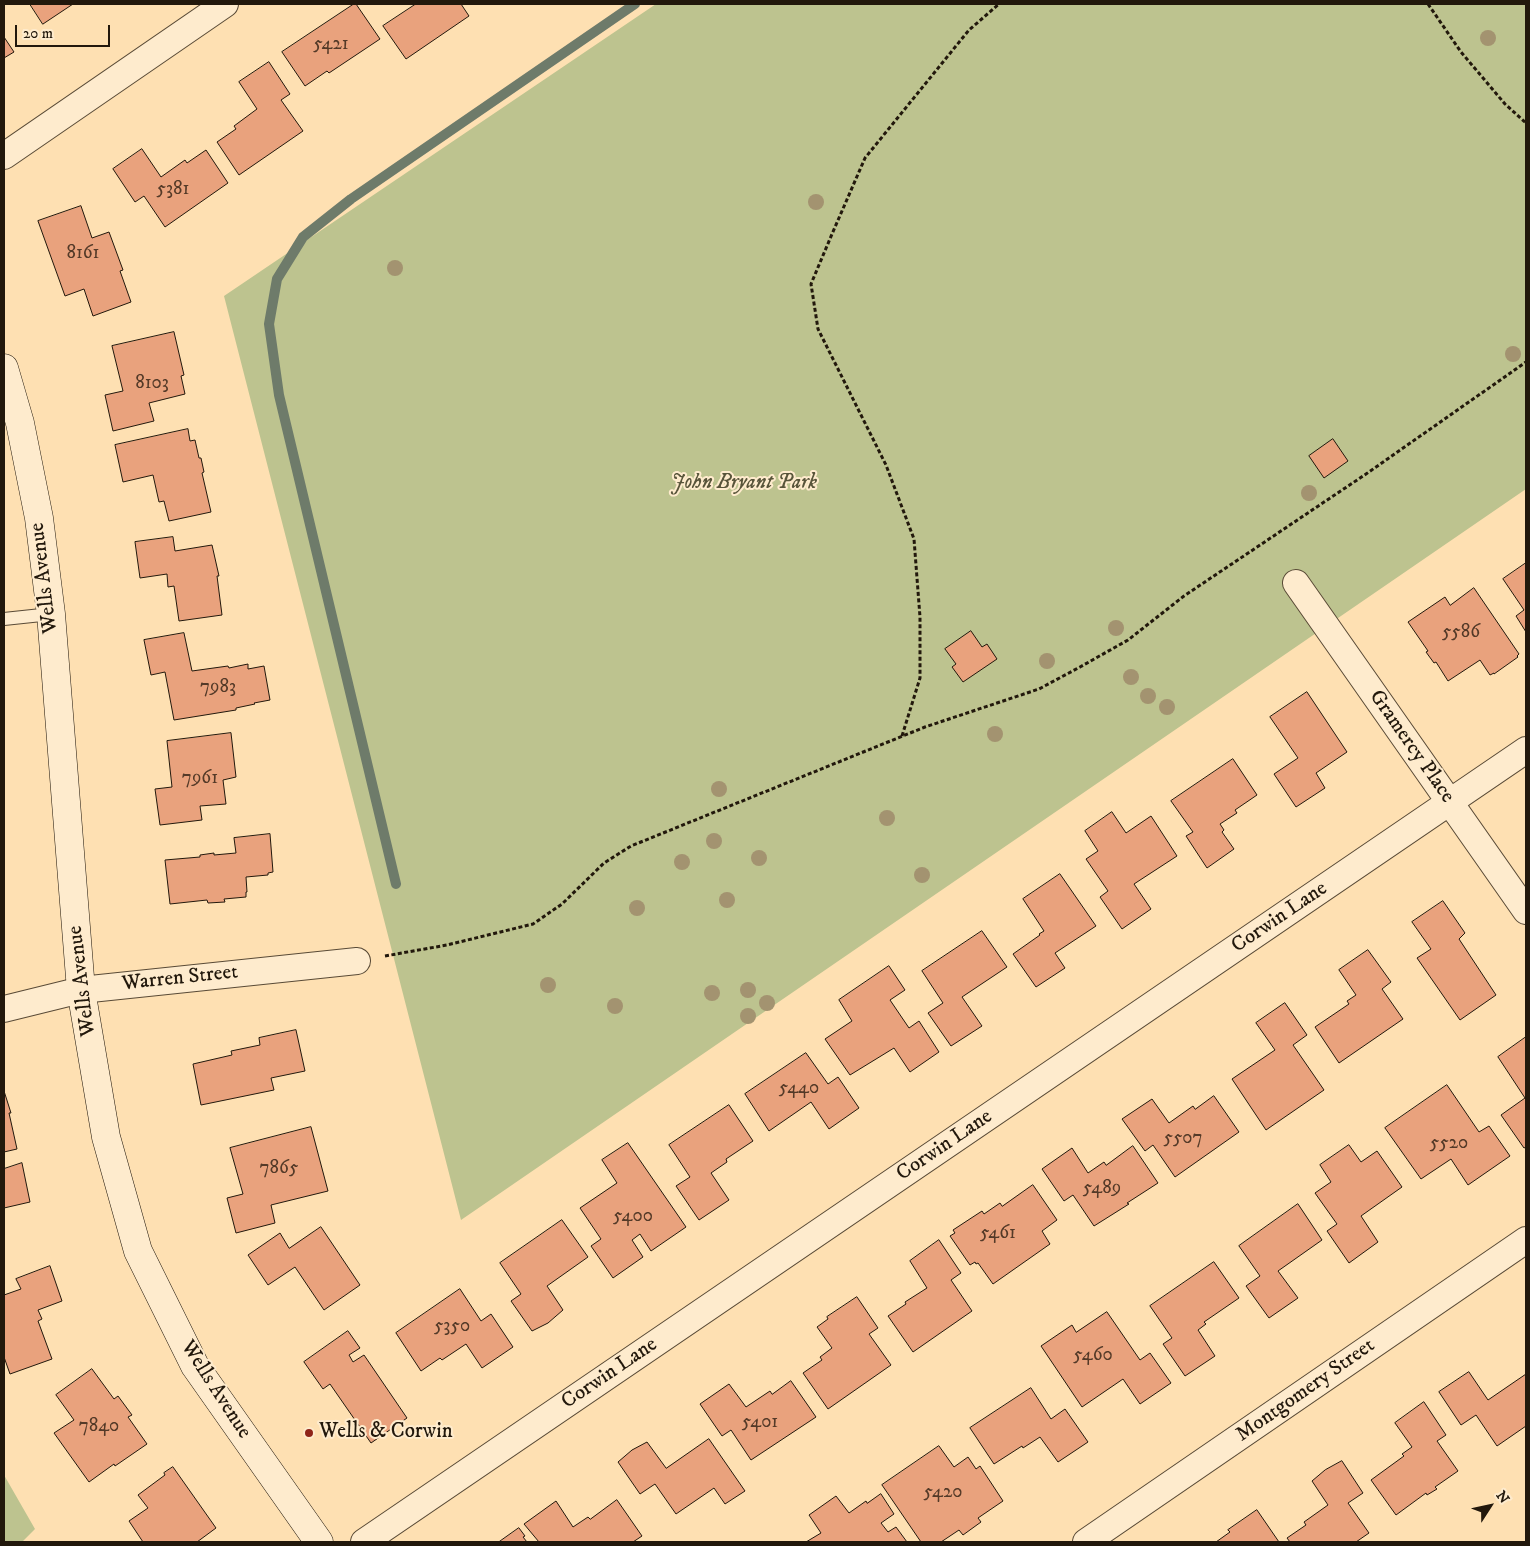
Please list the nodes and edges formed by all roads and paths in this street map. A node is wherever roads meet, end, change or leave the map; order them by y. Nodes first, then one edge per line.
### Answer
1 (225, 4) edge
2 (999, 4) edge
3 (1428, 4) edge
4 (1526, 123) edge
5 (4, 156) edge
6 (1526, 362) edge
7 (4, 368) edge
8 (1296, 584) dead end
9 (50, 614) junction
10 (4, 619) edge
11 (902, 736) junction
12 (1526, 750) edge
13 (1450, 802) junction
14 (1526, 911) edge
15 (357, 961) joint
16 (81, 990) junction
17 (4, 1010) edge
18 (1526, 1240) edge
19 (320, 1542) edge
20 (364, 1542) edge
21 (1086, 1542) edge

1 - 5 street
2 - 11 path
3 - 4 path
6 - 11 path
7 - 9 main road, Wells Avenue
8 - 13 street, Gramercy Place
9 - 10 lane
9 - 16 main road, Wells Avenue
11 - 15 path
12 - 13 street, Corwin Lane
13 - 14 street, Gramercy Place
13 - 20 street, Corwin Lane
15 - 16 street, Warren Street
16 - 17 street, Warren Street
16 - 19 main road, Wells Avenue
18 - 21 street, Montgomery Street

